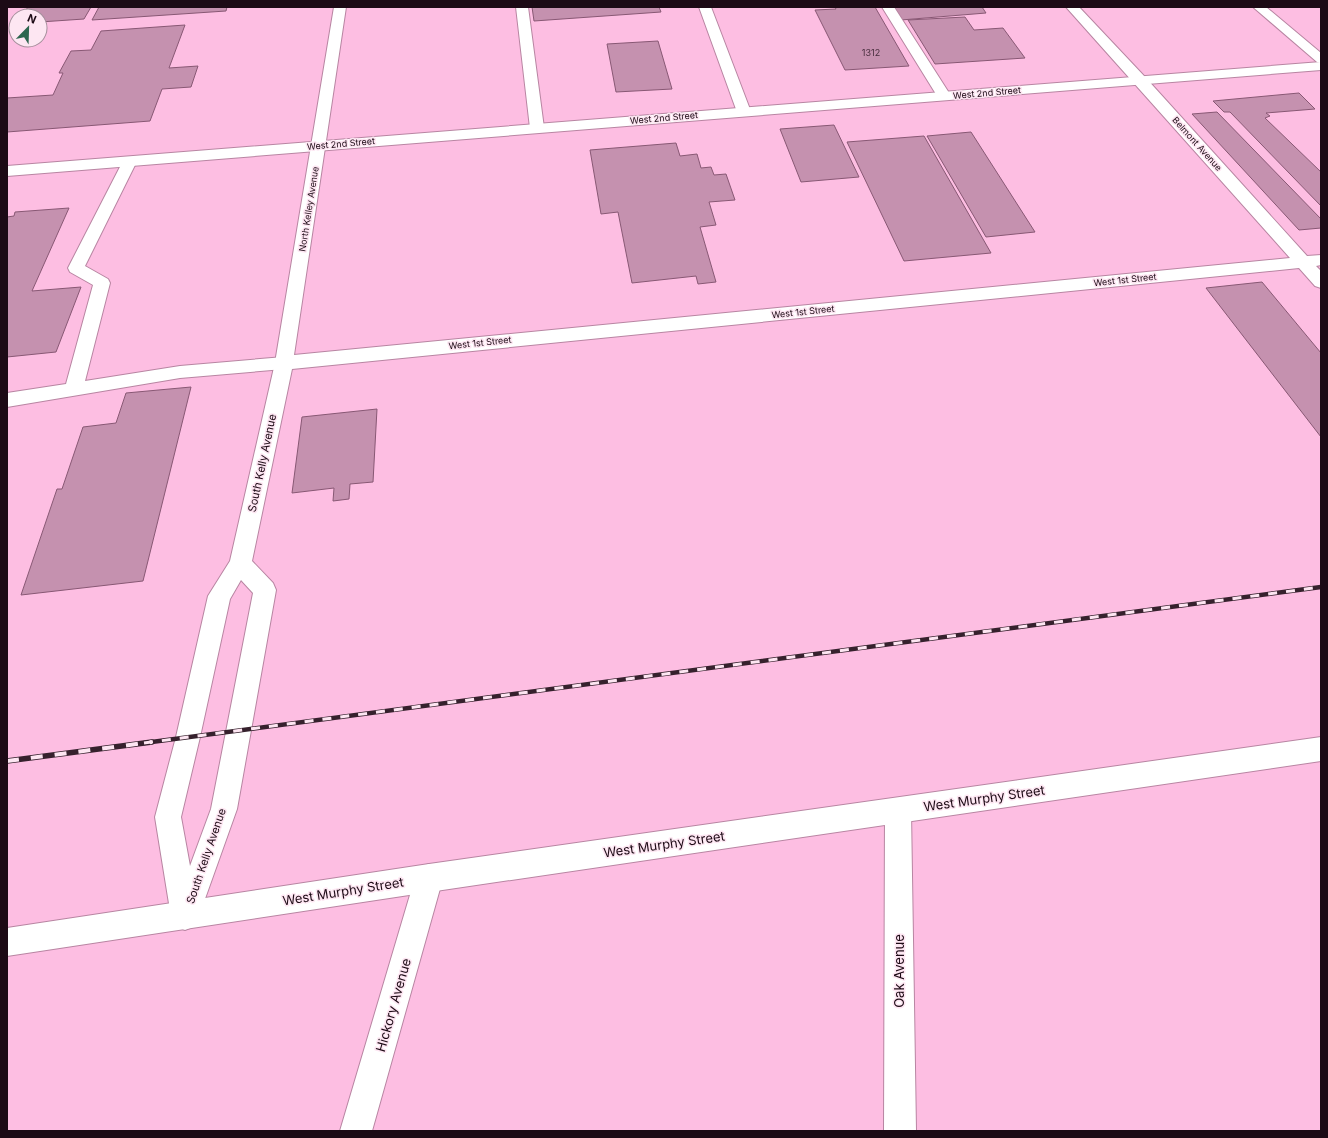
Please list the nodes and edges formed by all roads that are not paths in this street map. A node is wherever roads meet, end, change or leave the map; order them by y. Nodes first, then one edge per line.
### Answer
1 (340, 7) edge
2 (522, 7) edge
3 (705, 7) edge
4 (888, 7) edge
5 (1072, 7) edge
6 (1259, 7) edge
7 (1321, 59) edge
8 (1321, 66) edge
9 (1140, 80) junction
10 (944, 96) junction
11 (744, 112) junction
12 (537, 128) junction
13 (318, 146) junction
14 (130, 161) junction
15 (7, 171) edge
16 (1313, 261) edge
17 (1321, 282) edge
18 (284, 363) junction
19 (74, 389) junction
20 (7, 400) edge
21 (240, 564) junction
22 (1321, 749) edge
23 (898, 811) junction
24 (429, 878) junction
25 (185, 916) junction
26 (7, 942) edge
27 (356, 1131) edge
28 (900, 1131) edge

1 - 13 street, North Kelley Avenue
2 - 12 lane
3 - 11 street
4 - 10 lane
5 - 9 street, Belmont Avenue
6 - 7 lane
8 - 9 street, West 2nd Street
9 - 10 street, West 2nd Street
9 - 16 street, Belmont Avenue
10 - 11 street, West 2nd Street
11 - 12 street, West 2nd Street
12 - 13 street, West 2nd Street
13 - 14 street, West 2nd Street
13 - 18 street, North Kelley Avenue
14 - 15 street, West 2nd Street
14 - 19 lane
16 - 17 street, Belmont Avenue
16 - 18 street, West 1st Street
18 - 19 lane
18 - 21 street, South Kelly Avenue
19 - 20 lane
21 - 25 street, South Kelly Avenue
21 - 25 street, South Kelly Avenue
22 - 23 street, West Murphy Street
23 - 24 street, West Murphy Street
23 - 28 street, Oak Avenue
24 - 25 street, West Murphy Street
24 - 27 street, Hickory Avenue
25 - 26 street, West Murphy Street

